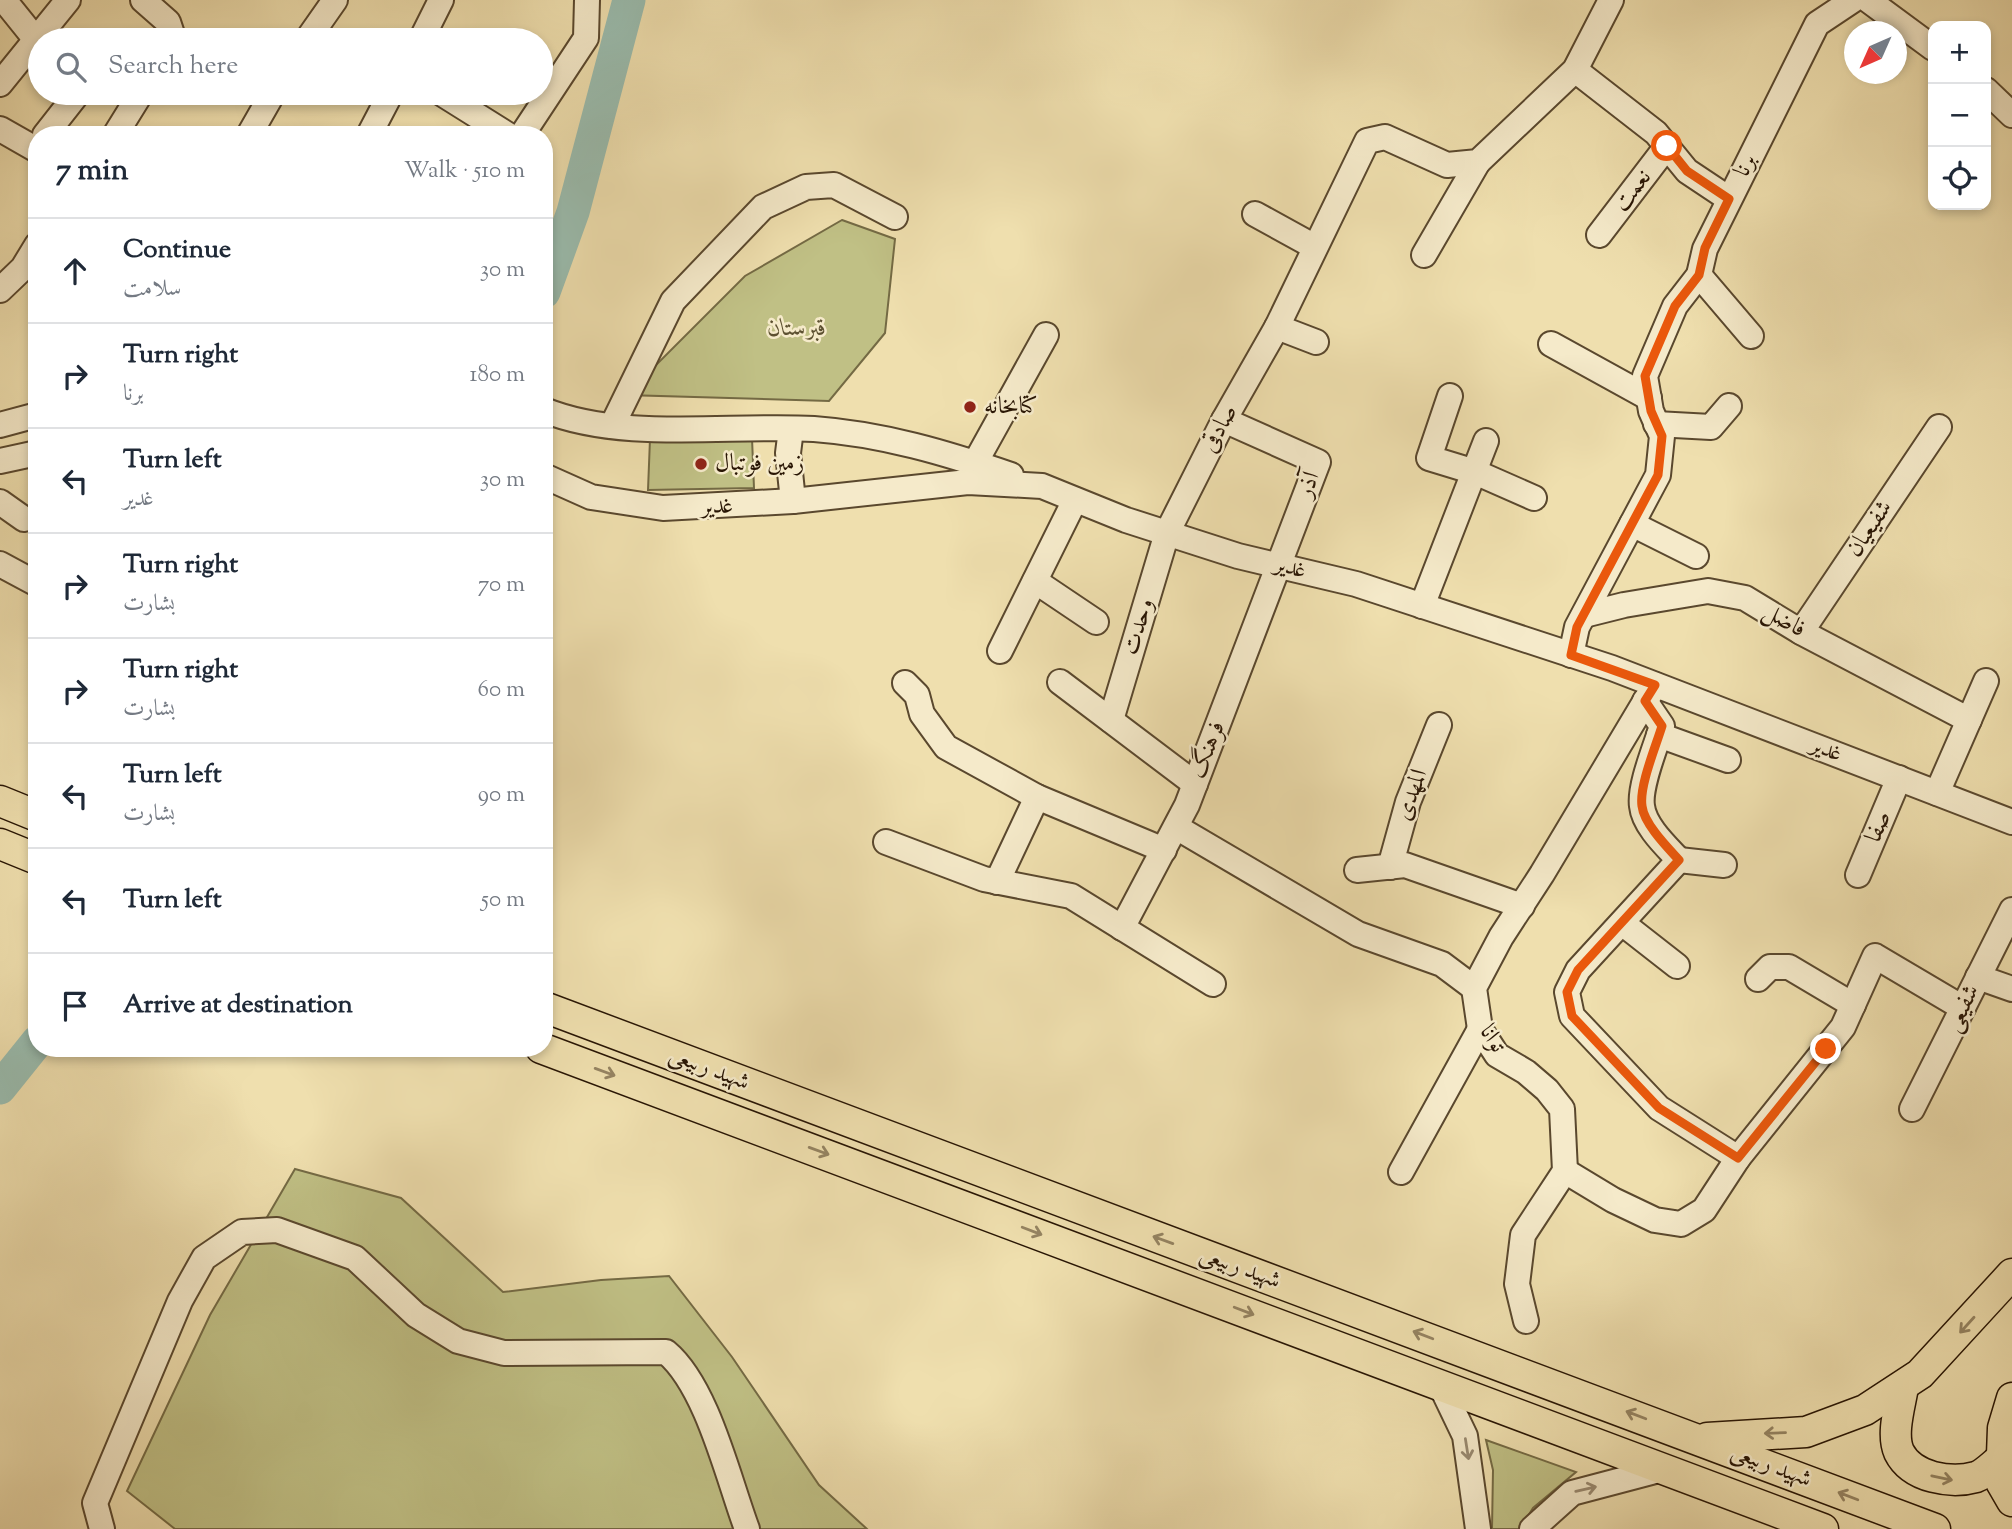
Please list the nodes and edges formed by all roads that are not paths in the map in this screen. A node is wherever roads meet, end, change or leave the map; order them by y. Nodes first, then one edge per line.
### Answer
1 (4, 0) edge
2 (68, 0) edge
3 (143, 0) edge
4 (335, 0) edge
5 (442, 0) edge
6 (587, 0) edge
7 (1611, 0) edge
8 (1853, 0) edge
9 (1868, 0) edge
10 (47, 28) edge
11 (170, 28) edge
12 (315, 28) edge
13 (427, 28) edge
14 (28, 30) edge
15 (1928, 44) edge
16 (28, 51) edge
17 (1575, 70) junction
18 (0, 84) edge
19 (553, 88) edge
20 (1991, 95) edge
21 (69, 105) edge
22 (134, 105) edge
23 (266, 105) edge
24 (385, 105) edge
25 (459, 105) edge
26 (542, 105) edge
27 (2012, 115) edge
28 (54, 126) edge
29 (121, 126) edge
30 (254, 126) edge
31 (374, 126) edge
32 (493, 126) edge
33 (528, 126) edge
34 (0, 128) edge
35 (0, 143) edge
36 (28, 143) edge
37 (1667, 146) junction
38 (28, 147) edge
39 (1478, 162) junction
40 (1729, 199) junction
41 (1255, 214) dead end
42 (895, 217) dead end
43 (1599, 235) dead end
44 (1315, 247) junction
45 (1424, 256) dead end
46 (28, 259) edge
47 (1699, 275) junction
48 (0, 290) edge
49 (1277, 327) junction
50 (1046, 335) dead end
51 (1751, 336) dead end
52 (1316, 342) dead end
53 (1550, 344) dead end
54 (1450, 396) dead end
55 (1648, 398) junction
56 (1729, 406) dead end
57 (553, 414) edge
58 (28, 417) edge
59 (1224, 420) junction
60 (1656, 424) junction
61 (0, 425) edge
62 (612, 426) junction
63 (1939, 427) dead end
64 (791, 429) junction
65 (1486, 441) dead end
66 (28, 456) edge
67 (975, 463) junction
68 (2, 464) edge
69 (1475, 472) junction
70 (553, 480) edge
71 (1042, 486) junction
72 (1534, 498) dead end
73 (1075, 500) junction
74 (793, 501) junction
75 (0, 502) edge
76 (24, 519) dead end
77 (1632, 524) junction
78 (1167, 533) junction
79 (1696, 556) dead end
80 (0, 565) edge
81 (1279, 566) junction
82 (28, 579) edge
83 (1035, 581) junction
84 (1422, 606) junction
85 (1584, 615) junction
86 (1096, 622) dead end
87 (1801, 632) junction
88 (1000, 651) dead end
89 (1571, 655) junction
90 (1986, 681) dead end
91 (1060, 682) dead end
92 (905, 683) dead end
93 (1650, 693) junction
94 (1111, 720) junction
95 (1969, 720) junction
96 (1439, 725) dead end
97 (1659, 735) junction
98 (1728, 760) dead end
99 (1899, 778) junction
100 (1195, 784) junction
101 (1937, 793) junction
102 (1037, 797) junction
103 (0, 801) edge
104 (28, 812) edge
105 (2012, 822) edge
106 (1175, 827) junction
107 (886, 842) dead end
108 (0, 844) edge
109 (1164, 850) junction
110 (28, 855) edge
111 (1679, 860) junction
112 (1724, 865) dead end
113 (1390, 867) junction
114 (1357, 870) dead end
115 (1858, 875) dead end
116 (997, 882) junction
117 (1522, 906) junction
118 (2012, 910) edge
119 (1622, 923) junction
120 (1122, 928) junction
121 (1677, 966) dead end
122 (1978, 977) junction
123 (1758, 979) dead end
124 (1213, 984) dead end
125 (1474, 988) junction
126 (2012, 989) edge
127 (1853, 1005) junction
128 (1963, 1008) junction
129 (553, 1010) edge
130 (1480, 1029) junction
131 (553, 1052) edge
132 (1912, 1109) dead end
133 (1738, 1158) junction
134 (959, 1163) junction
135 (1565, 1171) junction
136 (1401, 1172) dead end
137 (1005, 1182) junction
138 (944, 1197) junction
139 (990, 1215) junction
140 (2012, 1274) edge
141 (1526, 1321) dead end
142 (1441, 1386) junction
143 (1903, 1387) junction
144 (2012, 1398) edge
145 (1699, 1438) junction
146 (2002, 1458) junction
147 (1663, 1469) junction
148 (2012, 1501) edge
149 (102, 1529) edge
150 (747, 1529) edge
151 (1478, 1529) edge
152 (1532, 1529) edge
153 (1824, 1529) edge
154 (1935, 1529) edge

1 - 14 street
2 - 10 street
3 - 11 street
4 - 12 street
5 - 13 street
6 - 19 street
7 - 17 street
8 - 40 street, برنا
9 - 15 street
16 - 18 street
17 - 37 street
17 - 39 street
20 - 27 street
21 - 28 street
22 - 29 street
23 - 30 street
24 - 31 street
25 - 32 street
26 - 33 street
34 - 36 street
35 - 38 street
37 - 40 street
37 - 43 street, نعمت
39 - 44 street, صادقی
39 - 45 street
40 - 47 street, برنا
41 - 44 street
42 - 62 street
44 - 49 street, صادقی
46 - 48 street
47 - 51 street
47 - 55 street, برنا
49 - 52 street
49 - 59 street, صادقی
50 - 67 street
53 - 55 street
54 - 69 street
55 - 60 street, برنا
56 - 60 street
57 - 62 street
58 - 61 street
59 - 78 street, صادقی
59 - 81 street, آذر
60 - 77 street, برنا
62 - 64 street
63 - 87 street, شفیعیان
64 - 67 street
64 - 74 street
65 - 69 street
66 - 68 street
67 - 71 street
69 - 72 street
69 - 84 street
70 - 74 street, غدیر
71 - 73 street, غدیر
71 - 74 street, غدیر
73 - 78 street, غدیر
73 - 83 street
75 - 76 street
77 - 79 street
77 - 85 street, برنا
78 - 81 street, غدیر
78 - 94 street, وحدت
80 - 82 street
81 - 84 street, غدیر
81 - 100 street, فرهنگ
83 - 86 street
83 - 88 street
84 - 89 street, غدیر
85 - 87 street, فاضل
85 - 89 street, برنا
87 - 95 street, فاضل
89 - 93 street, غدیر
90 - 95 street
91 - 94 street
92 - 102 street
93 - 97 street
93 - 99 street, غدیر
93 - 117 street
94 - 100 street
95 - 101 street
96 - 113 street, المهدی
97 - 98 street
97 - 111 street
99 - 101 street, غدیر
99 - 115 street, صفا
100 - 106 street, فرهنگ
101 - 105 street, غدیر
102 - 109 street
102 - 116 street
103 - 104 main road
106 - 109 street, فرهنگ
106 - 125 street
107 - 116 street
108 - 110 main road
109 - 120 street, فرهنگ
111 - 112 street
111 - 119 street
113 - 114 street
113 - 117 street
116 - 120 street
117 - 125 street
118 - 122 street, شفیعی
119 - 121 street
119 - 133 street
120 - 124 street
122 - 126 street
122 - 128 street, شفیعی
123 - 127 street
125 - 130 street, توانا
127 - 128 street
127 - 133 street
128 - 132 street, شفیعی
129 - 134 main road, شهید ربیعی
130 - 135 street, توانا
130 - 136 street
131 -> 138 main road, شهید ربیعی
133 - 135 street
134 - 137 main road, شهید ربیعی
134 - 138 main road
135 - 141 street
137 - 139 main road
145 -> 137 main road, شهید ربیعی
138 - 139 main road, شهید ربیعی
139 -> 142 main road, شهید ربیعی
140 -> 143 main road
142 - 147 main road, شهید ربیعی
142 -> 151 street
143 -> 145 main road
143 -> 146 main road
144 - 146 main road
154 -> 145 main road, شهید ربیعی
146 - 148 main road
152 -> 147 street
147 - 153 main road, شهید ربیعی
149 - 150 street

